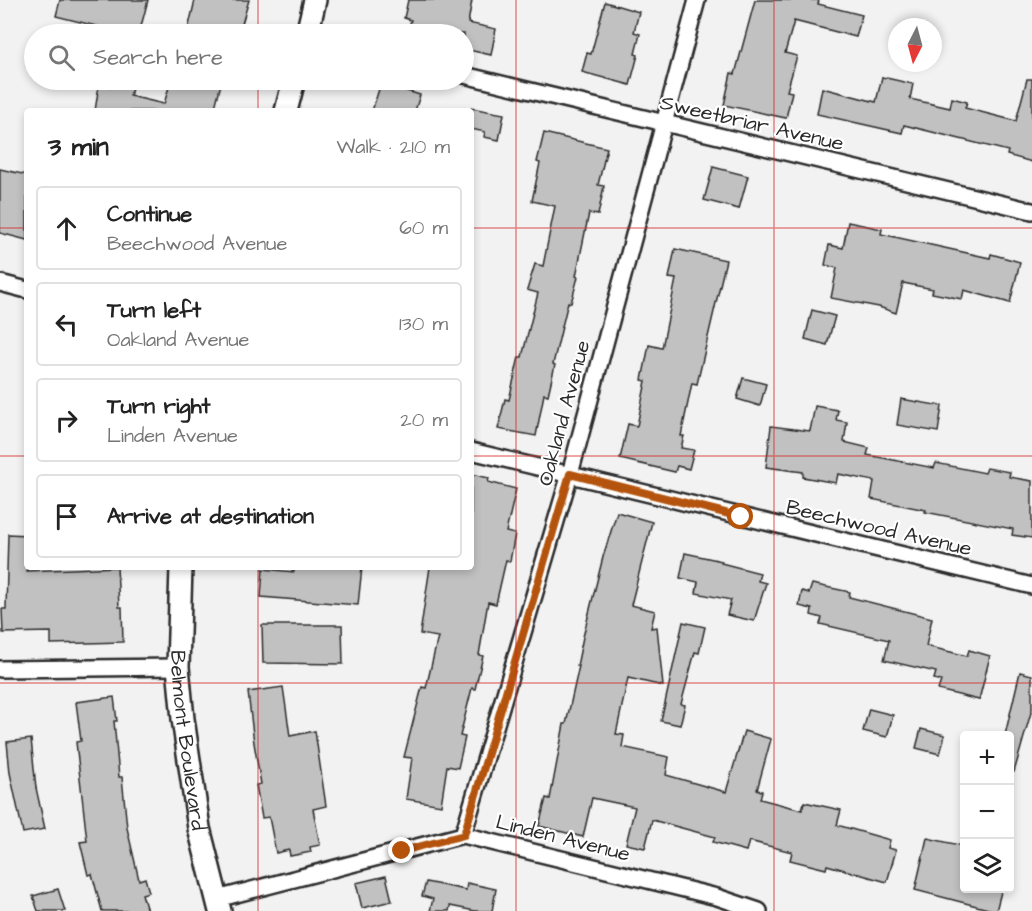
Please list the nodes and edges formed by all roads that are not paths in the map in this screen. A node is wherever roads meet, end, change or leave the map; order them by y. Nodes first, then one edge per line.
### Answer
1 (315, 0) edge
2 (697, 0) edge
3 (309, 24) edge
4 (474, 77) edge
5 (291, 90) edge
6 (287, 108) edge
7 (665, 124) junction
8 (1032, 212) edge
9 (0, 283) edge
10 (24, 289) edge
11 (474, 452) edge
12 (570, 474) junction
13 (181, 570) edge
14 (1032, 586) edge
15 (178, 667) junction
16 (0, 669) edge
17 (464, 835) junction
18 (715, 904) edge
19 (219, 905) edge
20 (759, 911) edge

1 - 3 street
2 - 7 street, Oakland Avenue
4 - 7 street, Sweetbriar Avenue
5 - 6 street
7 - 8 street, Sweetbriar Avenue
7 - 12 street, Oakland Avenue
9 - 10 street
11 - 12 street, Beechwood Avenue
12 - 14 street, Beechwood Avenue
12 - 17 street, Oakland Avenue
13 - 15 street, Belmont Boulevard
15 - 16 street
15 - 19 street, Belmont Boulevard
17 - 18 street, Linden Avenue
17 - 19 street, Linden Avenue
18 - 20 street, Linden Avenue

